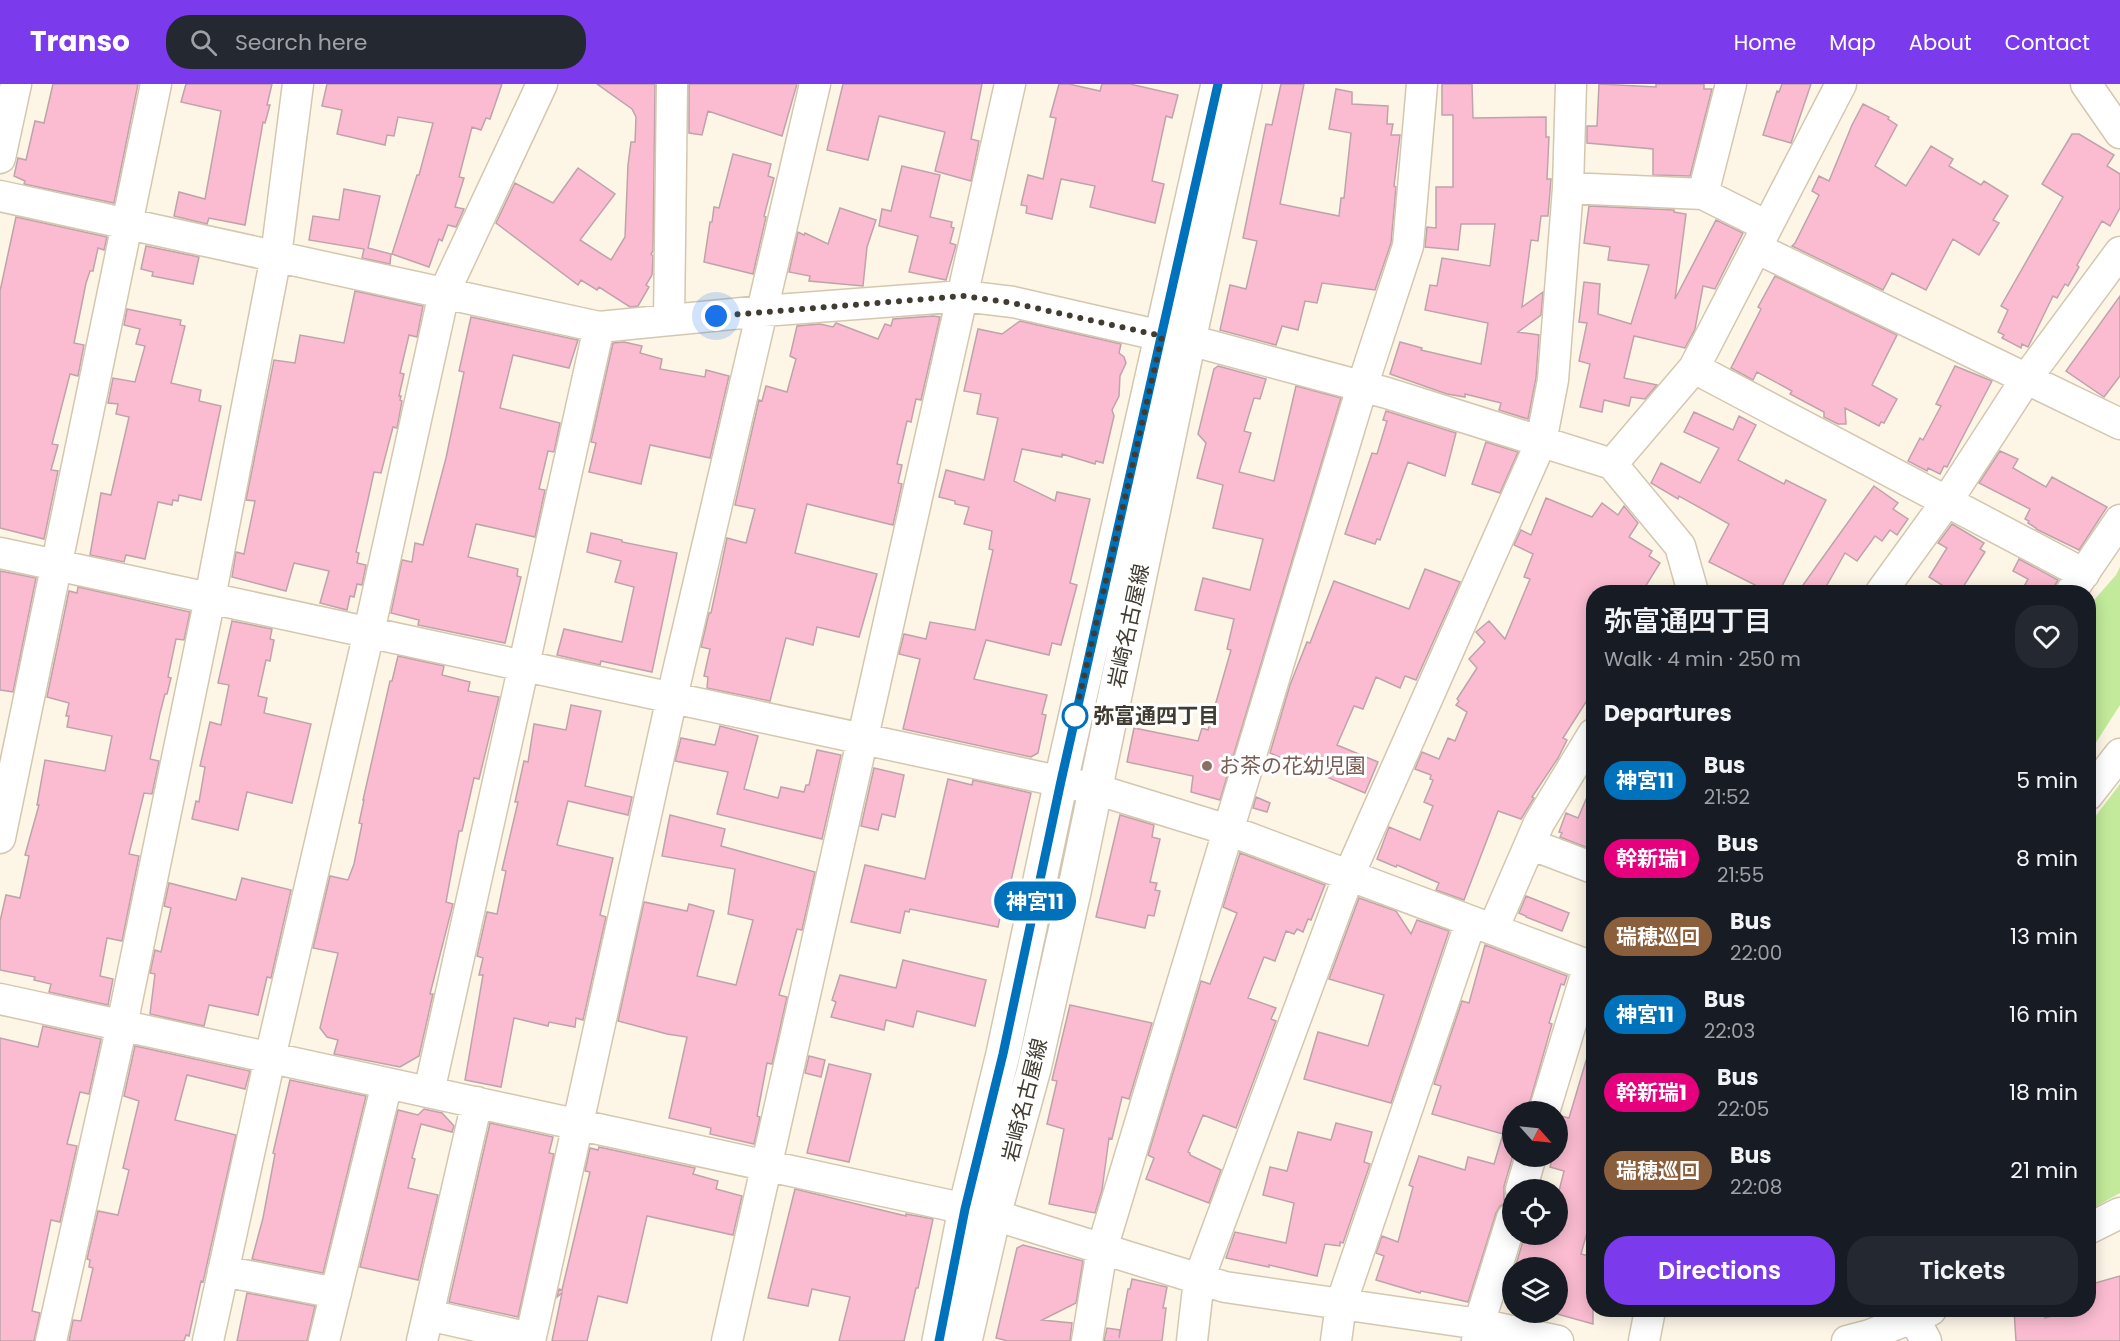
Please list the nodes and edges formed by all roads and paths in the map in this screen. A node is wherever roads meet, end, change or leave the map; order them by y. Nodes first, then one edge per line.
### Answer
1 (16, 84) edge
2 (156, 84) edge
3 (298, 84) edge
4 (542, 84) edge
5 (672, 84) edge
6 (815, 84) edge
7 (1010, 84) edge
8 (1218, 84) edge
9 (1245, 84) edge
10 (1422, 84) edge
11 (1571, 84) edge
12 (1731, 84) edge
13 (1841, 84) edge
14 (2085, 84) edge
15 (2120, 133) edge
16 (0, 158) edge
17 (1568, 188) junction
18 (1703, 194) junction
19 (0, 196) edge
20 (127, 223) junction
21 (1762, 237) junction
22 (2120, 252) edge
23 (276, 256) junction
24 (444, 293) junction
25 (963, 296) junction
26 (763, 311) junction
27 (669, 320) junction
28 (599, 327) junction
29 (1175, 338) junction
30 (1694, 368) junction
31 (2026, 379) junction
32 (1362, 387) junction
33 (2120, 424) edge
34 (1541, 442) junction
35 (1612, 464) junction
36 (1947, 501) junction
37 (2120, 520) edge
38 (0, 553) edge
39 (56, 566) junction
40 (2077, 583) edge
41 (1685, 585) edge
42 (1886, 585) edge
43 (210, 598) junction
44 (369, 632) junction
45 (524, 666) junction
46 (672, 697) junction
47 (863, 738) junction
48 (2120, 754) edge
49 (1586, 759) edge
50 (1061, 781) junction
51 (1580, 781) edge
52 (2096, 785) edge
53 (1095, 789) junction
54 (1228, 830) junction
55 (0, 838) edge
56 (1530, 843) junction
57 (1586, 865) edge
58 (1349, 875) junction
59 (1482, 925) junction
60 (1586, 964) edge
61 (1586, 982) edge
62 (0, 999) edge
63 (122, 1025) junction
64 (270, 1058) junction
65 (387, 1083) junction
66 (429, 1092) junction
67 (1548, 1101) edge
68 (477, 1102) junction
69 (578, 1124) junction
70 (767, 1166) junction
71 (980, 1212) junction
72 (2118, 1217) edge
73 (2096, 1226) edge
74 (1504, 1245) edge
75 (1102, 1249) junction
76 (223, 1271) junction
77 (1200, 1279) junction
78 (336, 1293) junction
79 (1341, 1304) junction
80 (1649, 1317) edge
81 (1923, 1323) edge
82 (425, 1328) edge
83 (1478, 1333) edge
84 (530, 1339) edge
85 (1862, 1339) edge
86 (51, 1341) edge
87 (208, 1341) edge
88 (324, 1341) edge
89 (727, 1341) edge
90 (939, 1341) edge
91 (965, 1341) edge
92 (1087, 1341) edge
93 (1192, 1341) edge
94 (1336, 1341) edge
95 (1558, 1341) edge
96 (1644, 1341) edge

1 - 16 street
2 - 20 street
3 - 23 street
4 - 24 street
5 - 27 street
6 - 26 street
7 - 25 street
8 - 29 main road, 岩崎名古屋線
9 - 29 main road, 岩崎名古屋線
10 - 32 street
11 - 17 street
12 - 18 street
13 - 21 street
14 - 15 street
17 - 18 street
17 - 34 street
18 - 21 street
19 - 20 street
20 - 23 street
20 - 39 street
21 - 30 street
21 - 31 street
22 - 31 street
23 - 24 street
23 - 43 street
24 - 28 street
24 - 44 street
25 - 26 street
25 - 29 street
25 - 47 street
26 - 27 street
26 - 46 street
27 - 28 street
28 - 45 street
29 - 32 street
29 - 50 main road, 岩崎名古屋線
29 - 53 main road, 岩崎名古屋線
30 - 35 street
30 - 36 street
31 - 33 street
31 - 36 street
32 - 34 street
32 - 54 street
34 - 35 street
34 - 58 street
35 - 41 street
36 - 40 street
36 - 42 street
37 - 40 street
38 - 39 street
39 - 43 street
39 - 55 street
43 - 44 street
43 - 63 street
44 - 45 street
44 - 64 street
45 - 46 street
45 - 66 street
46 - 47 street
46 - 69 street
47 - 50 street
47 - 70 street
48 - 52 street
49 - 51 street
50 - 53 street
50 - 71 main road, 岩崎名古屋線
51 - 56 street
53 - 54 street
53 - 71 main road, 岩崎名古屋線
54 - 58 street
54 - 75 street
56 - 57 street
56 - 59 street
58 - 59 street
58 - 77 street
59 - 60 street
59 - 79 street
61 - 67 street
62 - 63 street
63 - 64 street
63 - 86 street
64 - 65 street
64 - 76 street
65 - 66 street
65 - 78 street
66 - 68 street
68 - 69 street
68 - 82 street
69 - 70 street
69 - 84 street
70 - 71 street
70 - 89 street
71 - 75 street
71 - 90 main road, 岩崎名古屋線
71 - 91 main road, 岩崎名古屋線
72 - 73 street
74 - 83 street
75 - 77 street
75 - 92 street
76 - 78 street
76 - 87 street
77 - 79 street
77 - 93 street
78 - 88 street
79 - 83 street
79 - 94 street
80 - 96 street
81 - 85 street
82 - 84 street
83 - 95 street

